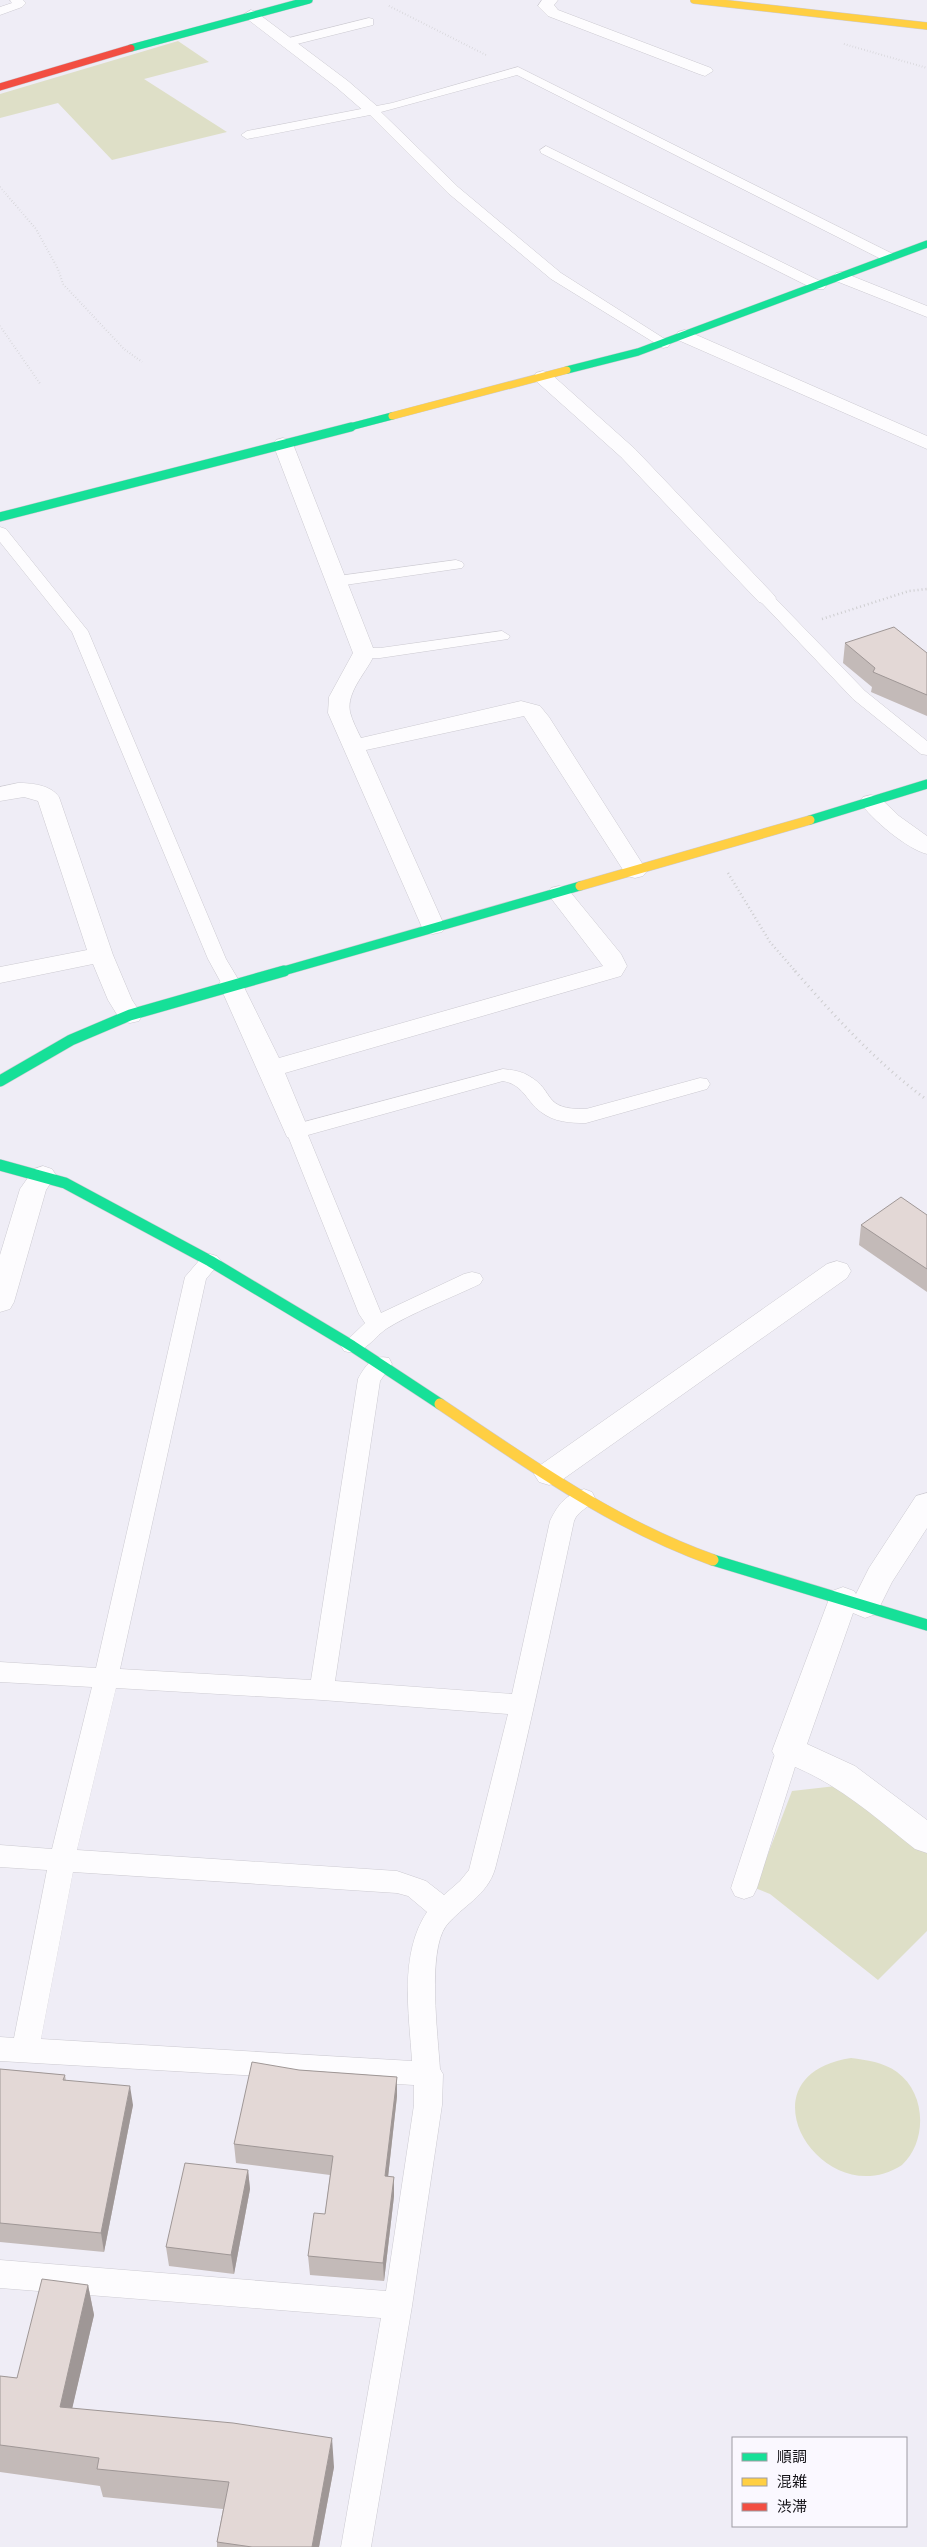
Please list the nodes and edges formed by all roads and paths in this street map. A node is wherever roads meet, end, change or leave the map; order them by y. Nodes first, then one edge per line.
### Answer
1 (16, 0) edge
2 (309, 0) edge
3 (550, 0) edge
4 (694, 0) edge
5 (385, 4) dead end
6 (0, 11) edge
7 (251, 15) junction
8 (369, 22) dead end
9 (927, 26) edge
10 (289, 42) junction
11 (518, 71) junction
12 (705, 71) dead end
13 (0, 87) edge
14 (372, 110) junction
15 (247, 134) dead end
16 (546, 150) dead end
17 (0, 187) edge
18 (927, 244) edge
19 (890, 258) junction
20 (842, 277) junction
21 (819, 286) junction
22 (927, 312) edge
23 (0, 326) edge
24 (685, 336) junction
25 (663, 344) junction
26 (142, 362) dead end
27 (542, 377) junction
28 (41, 385) dead end
29 (927, 443) edge
30 (283, 444) junction
31 (0, 517) edge
32 (0, 532) edge
33 (456, 564) dead end
34 (338, 581) junction
35 (927, 589) edge
36 (766, 598) joint
37 (795, 628) junction
38 (502, 636) dead end
39 (364, 653) junction
40 (355, 746) junction
41 (927, 750) edge
42 (927, 784) edge
43 (0, 794) edge
44 (871, 802) junction
45 (927, 847) edge
46 (713, 849) junction
47 (635, 871) junction
48 (559, 893) junction
49 (433, 927) junction
50 (101, 955) junction
51 (0, 975) edge
52 (231, 984) junction
53 (130, 1015) junction
54 (271, 1069) junction
55 (0, 1081) edge
56 (700, 1084) dead end
57 (927, 1100) edge
58 (296, 1132) junction
59 (0, 1165) edge
60 (43, 1175) junction
61 (210, 1261) junction
62 (837, 1271) dead end
63 (472, 1279) dead end
64 (0, 1302) edge
65 (378, 1324) junction
66 (352, 1346) junction
67 (381, 1364) junction
68 (549, 1474) junction
69 (584, 1498) junction
70 (927, 1504) edge
71 (854, 1603) junction
72 (927, 1625) edge
73 (0, 1672) edge
74 (106, 1679) junction
75 (322, 1690) junction
76 (522, 1705) junction
77 (788, 1751) junction
78 (927, 1839) edge
79 (0, 1856) edge
80 (62, 1860) junction
81 (744, 1888) dead end
82 (443, 1911) junction
83 (13, 2050) edge
84 (429, 2074) junction
85 (0, 2274) edge
86 (398, 2306) junction
87 (356, 2547) edge

1 - 6 lane
2 - 7 street
3 - 12 street
4 - 9 street
5 - 11 path
7 - 10 street
7 - 13 street
8 - 10 lane
10 - 14 street
11 - 14 lane
11 - 19 lane
14 - 15 lane
14 - 25 lane
16 - 21 lane
17 - 26 path
18 - 19 street
19 - 20 street
20 - 21 street
20 - 22 street
21 - 24 street
23 - 28 path
24 - 25 street
24 - 29 street
25 - 27 street
27 - 30 street
27 - 36 street
30 - 31 street
30 - 34 street
32 - 52 lane
33 - 34 lane
34 - 39 street
35 - 37 path
36 - 37 lane
37 - 41 lane
38 - 39 lane
39 - 40 street
40 - 47 street
40 - 49 street
42 - 44 street
43 - 50 street
44 - 45 street
44 - 46 street
46 - 47 street
46 - 57 path
47 - 48 street
48 - 49 street
48 - 54 street
49 - 52 street
50 - 51 street
50 - 53 street
52 - 53 street
52 - 54 street
53 - 55 street
54 - 58 street
56 - 58 lane
58 - 65 lane
59 - 60 street
60 - 61 street
60 - 64 street
61 - 66 street
61 - 74 lane
62 - 68 street
63 - 65 lane
65 - 66 lane
66 - 67 street
67 - 68 street
67 - 75 lane
68 - 69 street
69 - 71 street
69 - 76 lane
70 - 71 street
71 - 72 street
71 - 77 street
73 - 74 lane
74 - 75 lane
74 - 80 lane
75 - 76 lane
76 - 82 lane
77 - 78 street
77 - 81 lane
79 - 80 lane
80 - 82 lane
80 - 83 lane
82 - 84 lane
83 - 84 lane
84 - 86 lane
85 - 86 lane
86 - 87 lane

